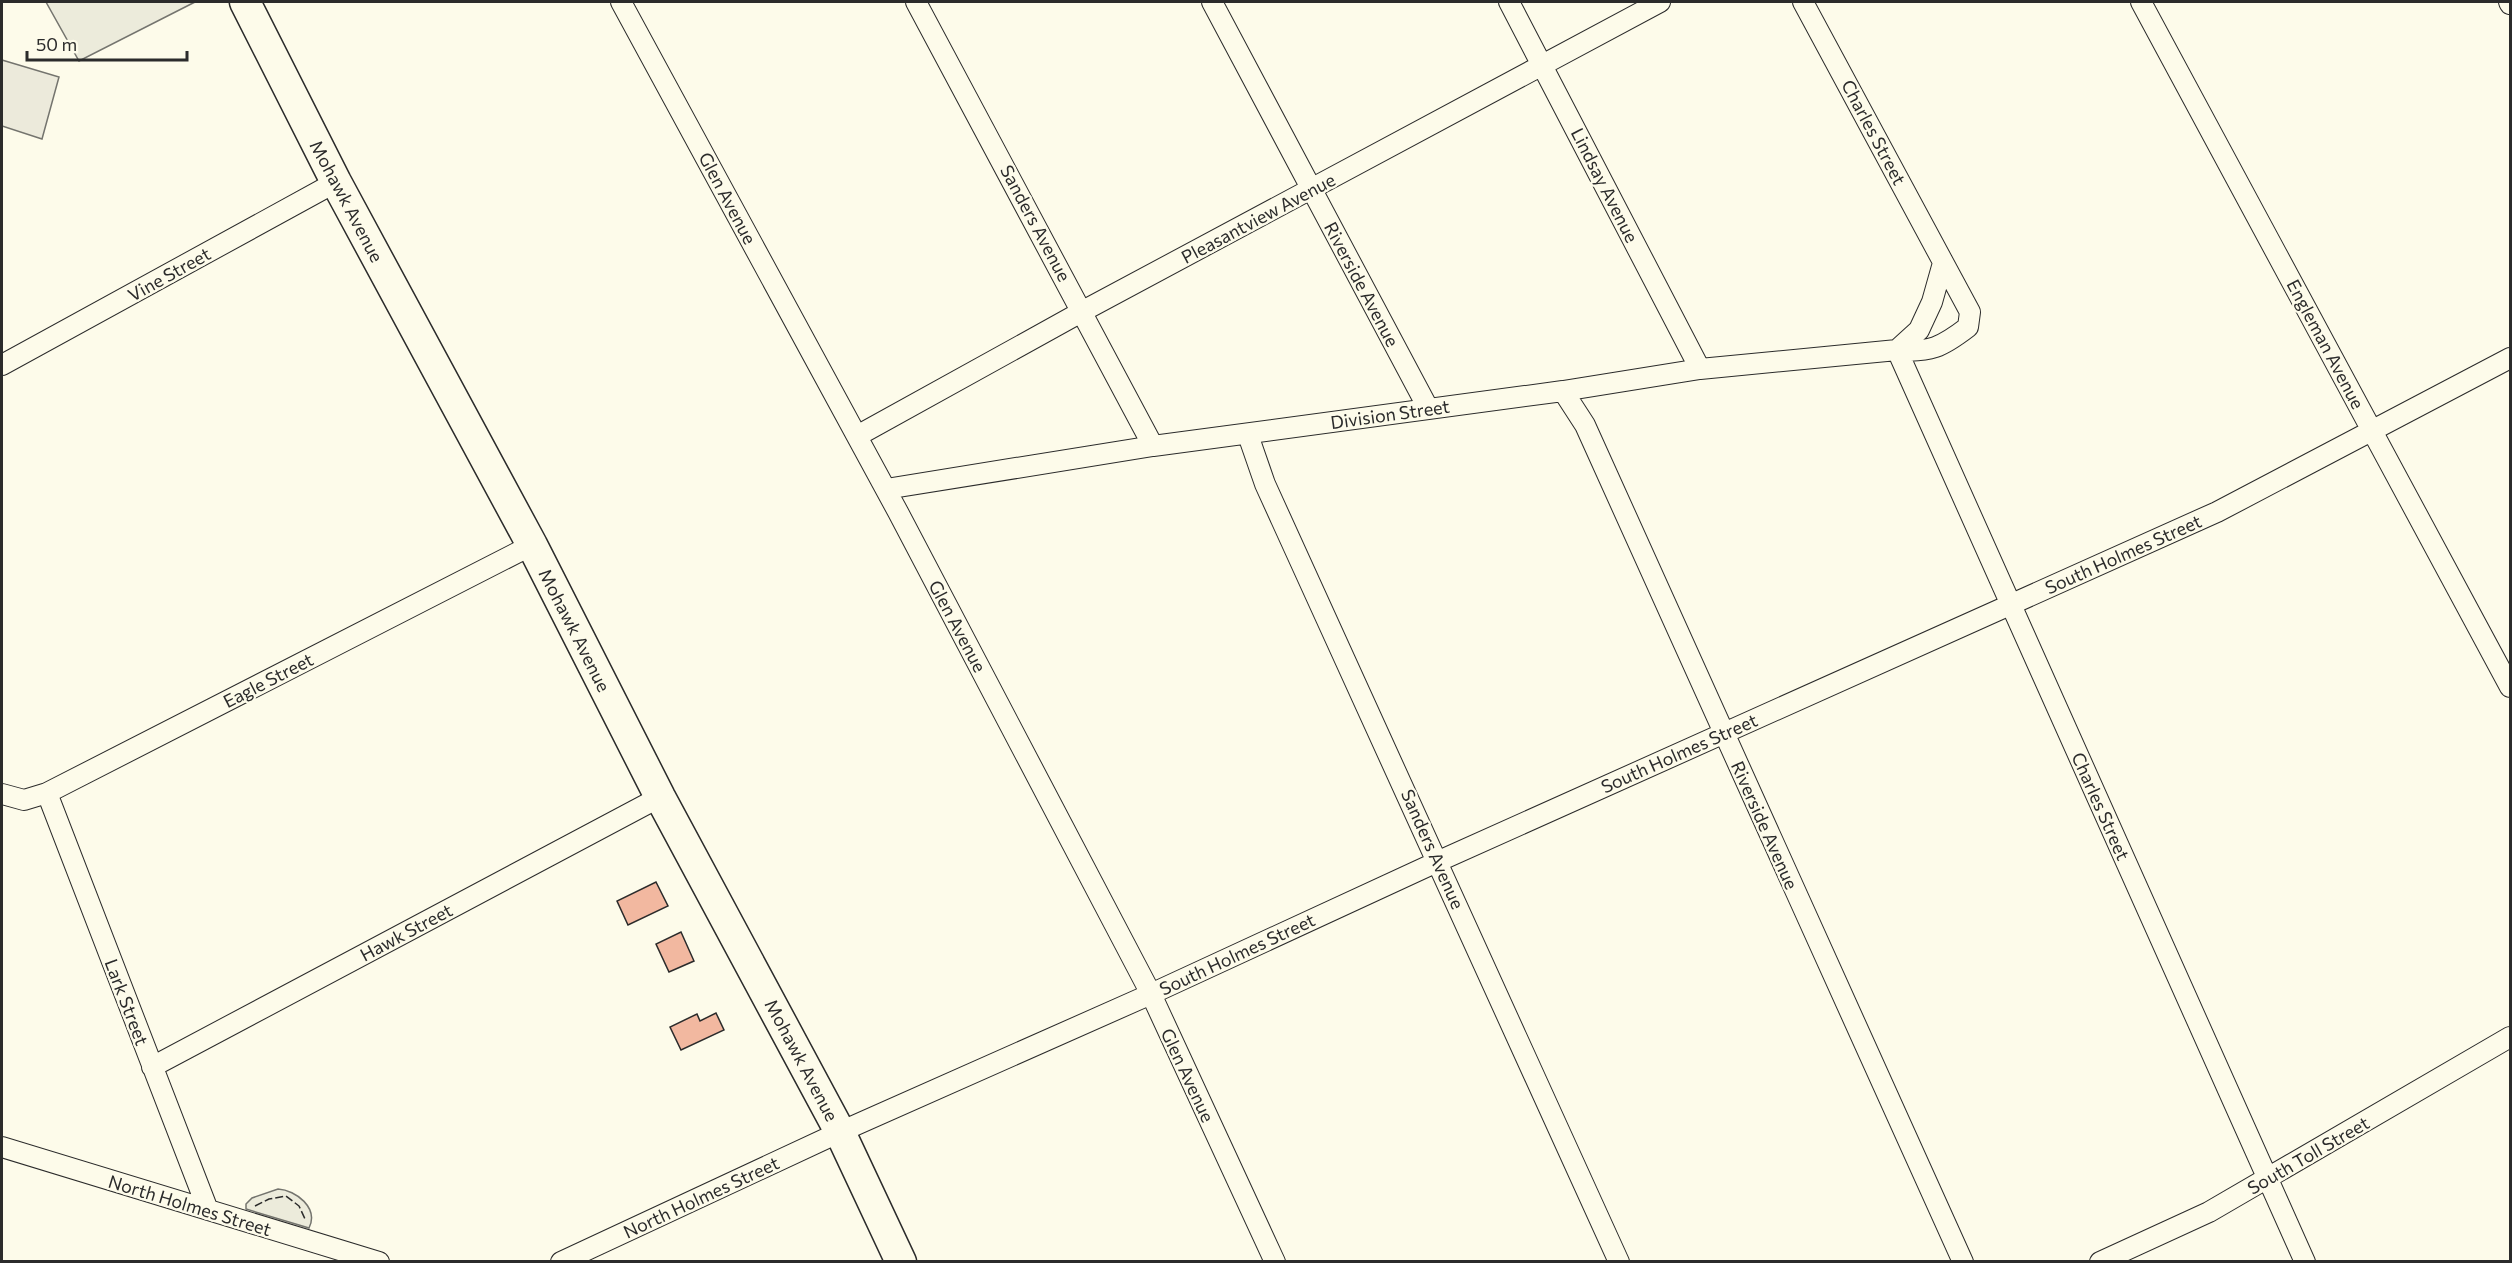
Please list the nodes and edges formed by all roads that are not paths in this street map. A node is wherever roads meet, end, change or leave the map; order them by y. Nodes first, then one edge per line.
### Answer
1 (245, 2) edge
2 (621, 2) edge
3 (916, 2) edge
4 (1212, 2) edge
5 (1509, 2) edge
6 (1660, 2) edge
7 (1803, 2) edge
8 (2141, 2) edge
9 (1543, 64) junction
10 (336, 182) junction
11 (1312, 190) junction
12 (1943, 263) junction
13 (1083, 311) junction
14 (1897, 350) junction
15 (2511, 358) edge
16 (2, 366) edge
17 (1700, 369) junction
18 (1563, 390) junction
19 (1428, 408) junction
20 (2373, 432) junction
21 (1248, 435) junction
22 (857, 436) junction
23 (1153, 446) junction
24 (886, 489) junction
25 (532, 545) junction
26 (2011, 605) junction
27 (2511, 687) edge
28 (1723, 733) junction
29 (47, 793) junction
30 (2, 794) edge
31 (660, 797) junction
32 (1438, 861) junction
33 (1151, 994) junction
34 (2511, 1037) edge
35 (152, 1067) junction
36 (840, 1132) junction
37 (2, 1148) edge
38 (2268, 1178) junction
39 (208, 1210) junction
40 (334, 1254) edge
41 (379, 1262) edge
42 (561, 1262) edge
43 (901, 1262) edge
44 (1275, 1262) edge
45 (1619, 1262) edge
46 (1963, 1262) edge
47 (2100, 1262) edge
48 (2305, 1262) edge

1 - 10 main road, Mohawk Avenue
2 - 22 street, Glen Avenue
3 - 13 street, Sanders Avenue
4 - 11 street, Riverside Avenue
5 - 9 street, Lindsay Avenue
6 - 9 street, Pleasantview Avenue
7 - 12 street, Charles Street
8 - 20 street, Engleman Avenue
9 - 11 street, Pleasantview Avenue
9 - 17 street, Lindsay Avenue
10 - 16 street, Vine Street
10 - 25 main road, Mohawk Avenue
11 - 13 street, Pleasantview Avenue
11 - 19 street, Riverside Avenue
12 - 14 street
12 - 14 street, Charles Street
13 - 22 street, Pleasantview Avenue
13 - 23 street, Sanders Avenue
14 - 17 street, Division Street
14 - 26 street, Charles Street
15 - 20 street, South Holmes Street
17 - 18 street, Division Street
18 - 19 street, Division Street
18 - 28 street, Riverside Avenue
19 - 21 street, Division Street
20 - 26 street, South Holmes Street
20 - 27 street, Engleman Avenue
21 - 23 street, Division Street
21 - 32 street, Sanders Avenue
22 - 24 street, Glen Avenue
23 - 24 street, Division Street
24 - 33 street, Glen Avenue
25 - 29 street, Eagle Street
25 - 31 main road, Mohawk Avenue
26 - 28 street, South Holmes Street
26 - 38 street, Charles Street
28 - 32 street, South Holmes Street
28 - 46 street, Riverside Avenue
29 - 30 street, Eagle Street
29 - 35 street, Lark Street
31 - 35 street, Hawk Street
31 - 36 main road, Mohawk Avenue
32 - 33 street, South Holmes Street
32 - 45 street, Sanders Avenue
33 - 36 street, South Holmes Street
33 - 44 street, Glen Avenue
34 - 38 street, South Toll Street
35 - 39 street, Lark Street
36 - 42 street, North Holmes Street
36 - 43 main road, Mohawk Avenue
37 - 39 street, North Holmes Street
38 - 47 street, South Toll Street
38 - 48 street, Charles Street
39 - 40 street, North Holmes Street
40 - 41 street, North Holmes Street

